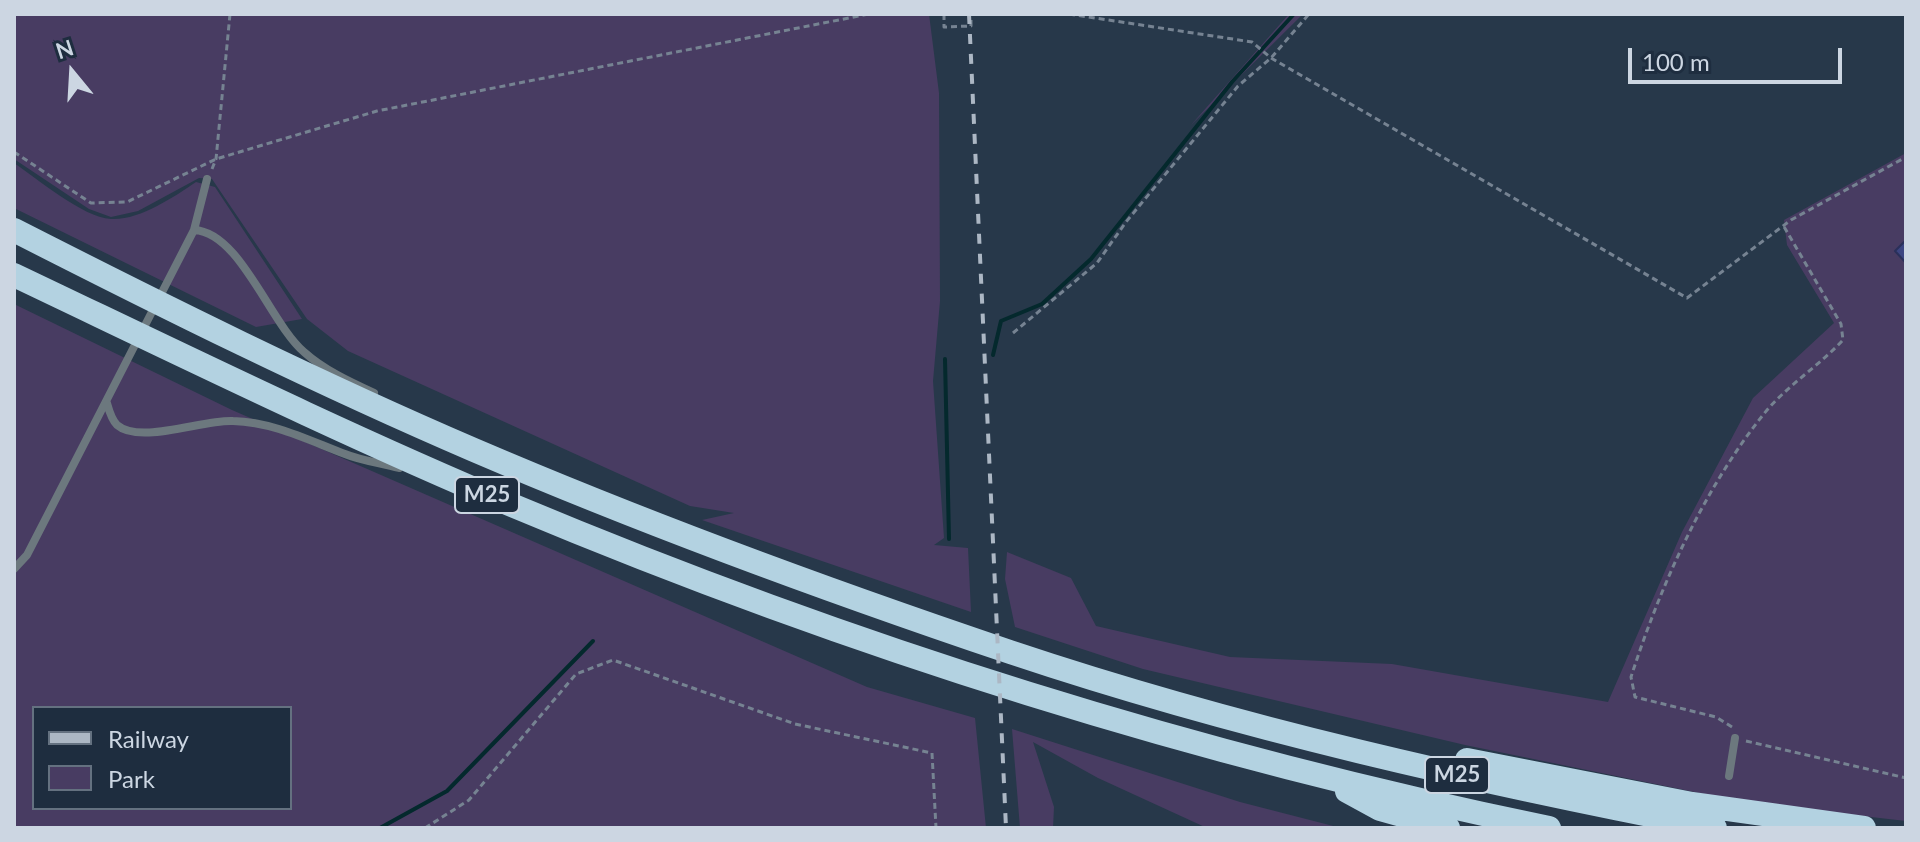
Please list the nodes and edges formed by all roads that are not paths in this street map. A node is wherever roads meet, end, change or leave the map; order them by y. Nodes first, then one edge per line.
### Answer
1 (207, 179) road end
2 (14, 230) edge
3 (194, 230) junction
4 (14, 275) edge
5 (379, 395) dead end
6 (393, 401) dead end
7 (107, 403) junction
8 (436, 433) junction
9 (455, 481) junction
10 (14, 569) edge
11 (1202, 710) junction
12 (1735, 738) road end
13 (1729, 776) dead end
14 (1324, 778) junction
15 (1448, 828) edge
16 (1549, 828) edge
17 (1715, 828) edge
18 (1864, 828) edge

1 - 3 lane
2 - 8 highway, M25
3 - 5 lane
3 - 7 lane
4 - 9 highway, M25
6 - 8 lane
7 - 9 lane
7 - 10 lane
8 - 11 highway, M25
9 - 14 highway, M25
11 - 17 highway, M25
11 - 18 highway
12 - 13 lane
14 - 15 highway
14 - 16 highway, M25

